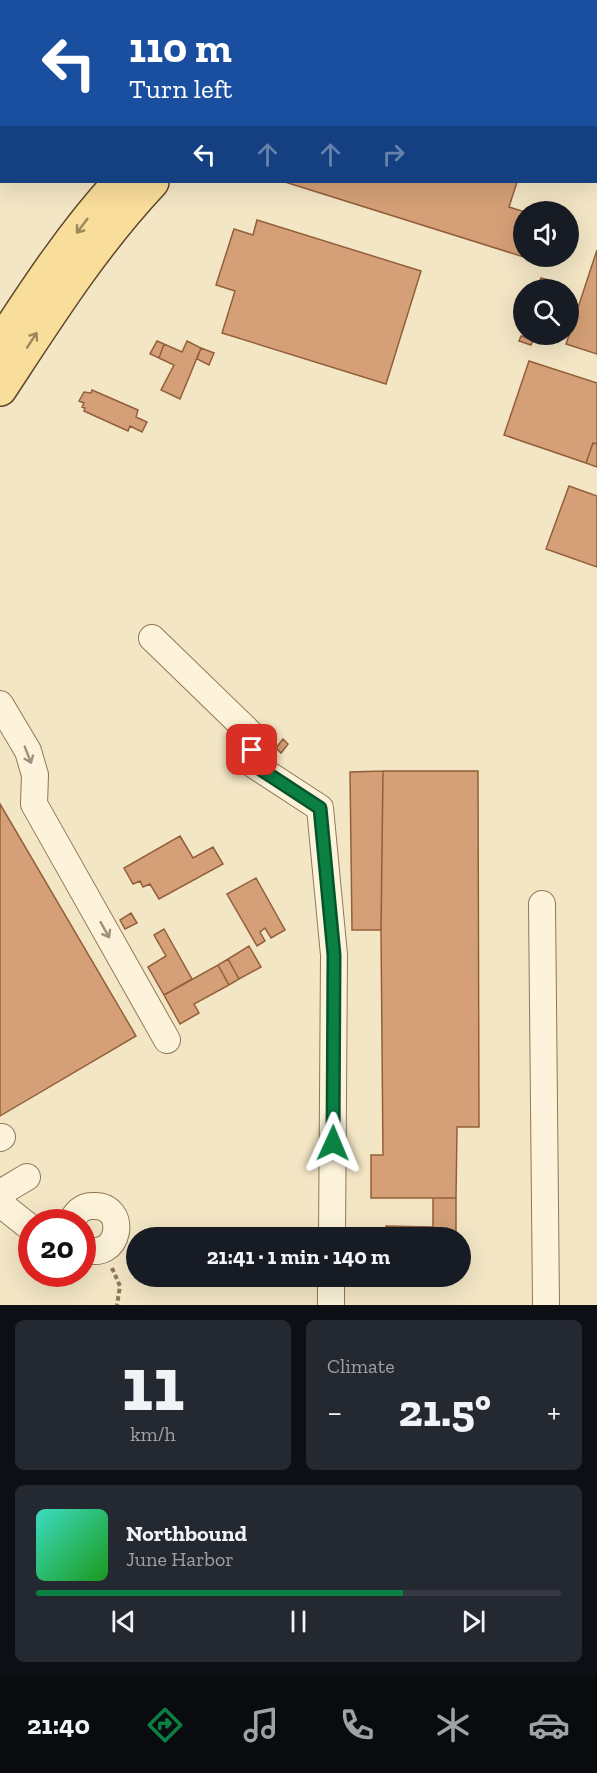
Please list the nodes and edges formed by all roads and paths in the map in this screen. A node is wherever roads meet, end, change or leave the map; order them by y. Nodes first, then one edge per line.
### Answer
1 (119, 183) edge
2 (151, 183) edge
3 (0, 345) edge
4 (0, 389) edge
5 (152, 638) dead end
6 (0, 704) edge
7 (542, 904) dead end
8 (167, 1040) dead end
9 (27, 1177) dead end
10 (0, 1193) edge
11 (0, 1200) edge
12 (81, 1209) edge
13 (18, 1218) edge
14 (332, 1227) edge
15 (96, 1251) edge
16 (120, 1286) dead end
17 (331, 1287) edge
18 (117, 1305) edge
19 (331, 1305) edge
20 (546, 1305) edge

1 -> 3 main road
4 -> 2 main road
5 - 14 lane
6 -> 8 lane
7 - 20 lane
9 - 10 lane
11 - 13 lane
12 - 15 lane
16 - 18 path
17 - 19 lane

